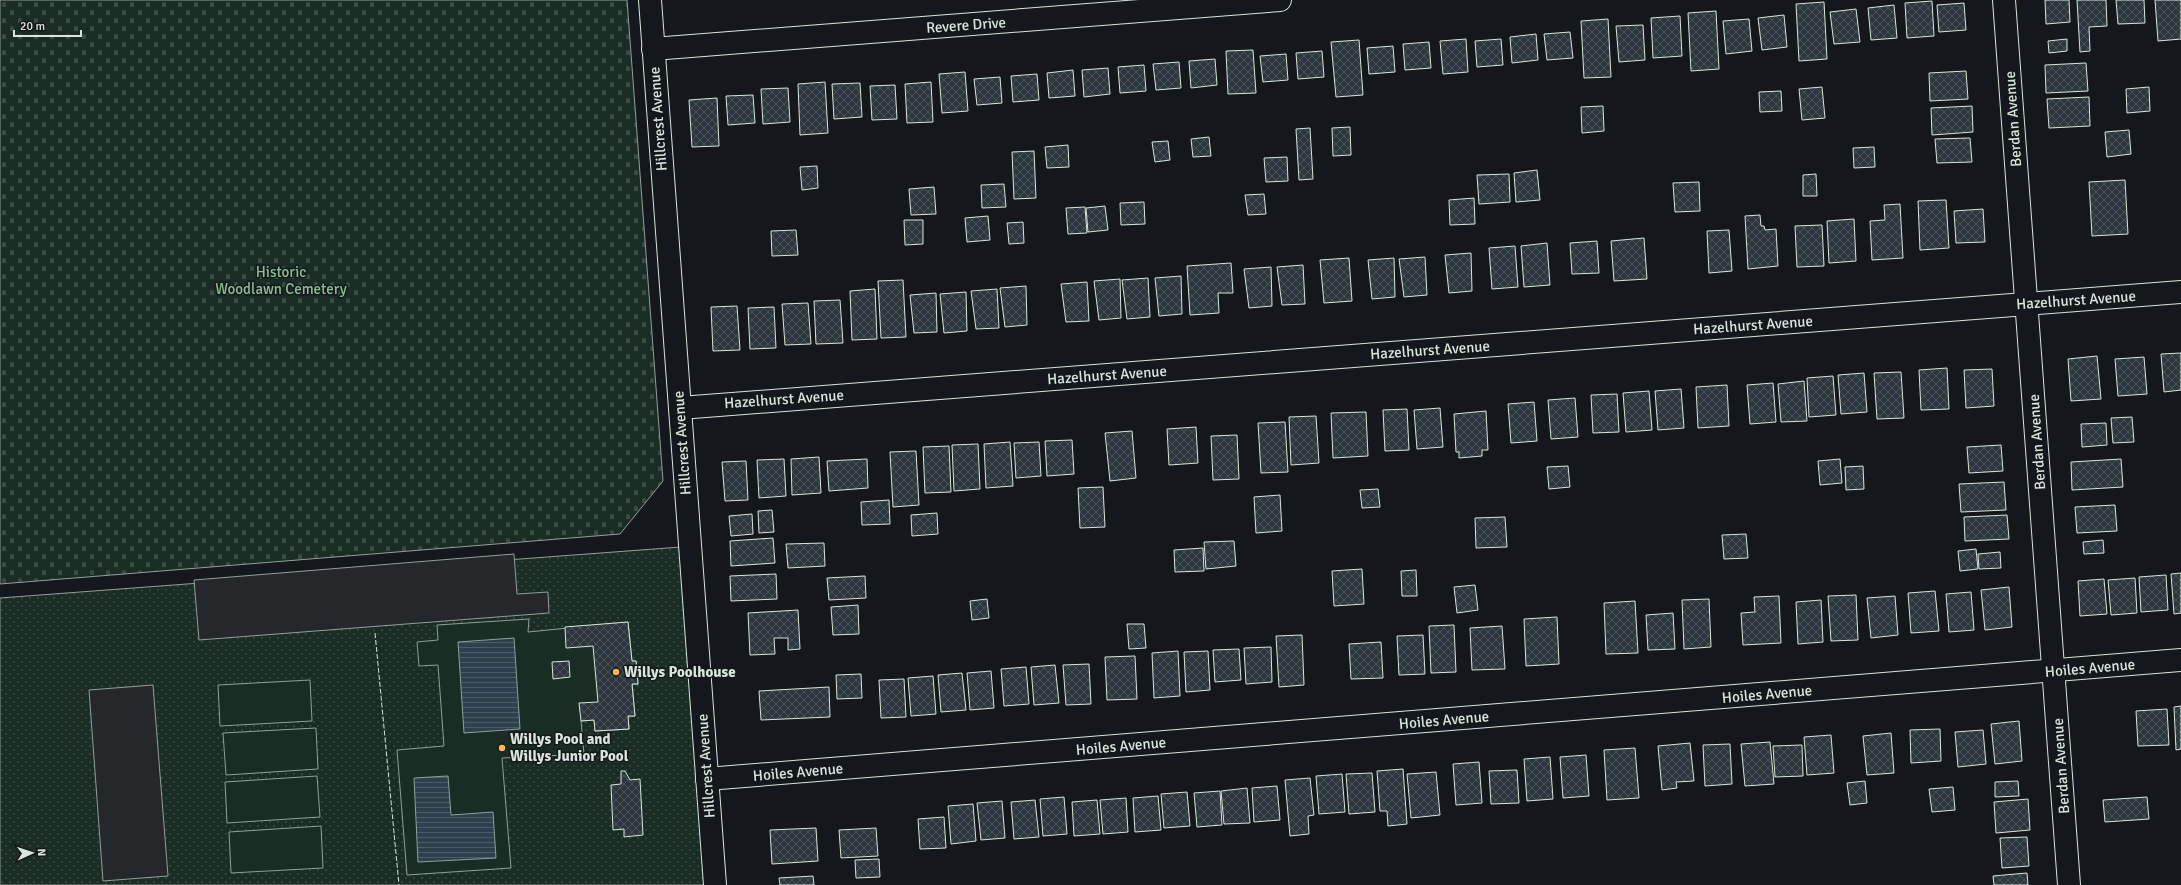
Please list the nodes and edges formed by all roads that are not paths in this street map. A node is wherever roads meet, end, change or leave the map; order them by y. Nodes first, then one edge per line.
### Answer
1 (650, 0) edge
2 (1280, 0) edge
3 (2004, 0) edge
4 (653, 49) junction
5 (2181, 292) edge
6 (2026, 304) junction
7 (680, 408) junction
8 (2181, 660) edge
9 (2054, 671) junction
10 (707, 779) junction
11 (715, 885) edge
12 (2069, 885) edge

1 - 4 street, Hillcrest Avenue
2 - 4 street, Revere Drive
3 - 6 street, Berdan Avenue
4 - 7 street, Hillcrest Avenue
5 - 6 street, Hazelhurst Avenue
6 - 7 street, Hazelhurst Avenue
6 - 9 street, Berdan Avenue
7 - 10 street, Hillcrest Avenue
8 - 9 street, Hoiles Avenue
9 - 10 street, Hoiles Avenue
9 - 12 street, Berdan Avenue
10 - 11 street, Hillcrest Avenue

